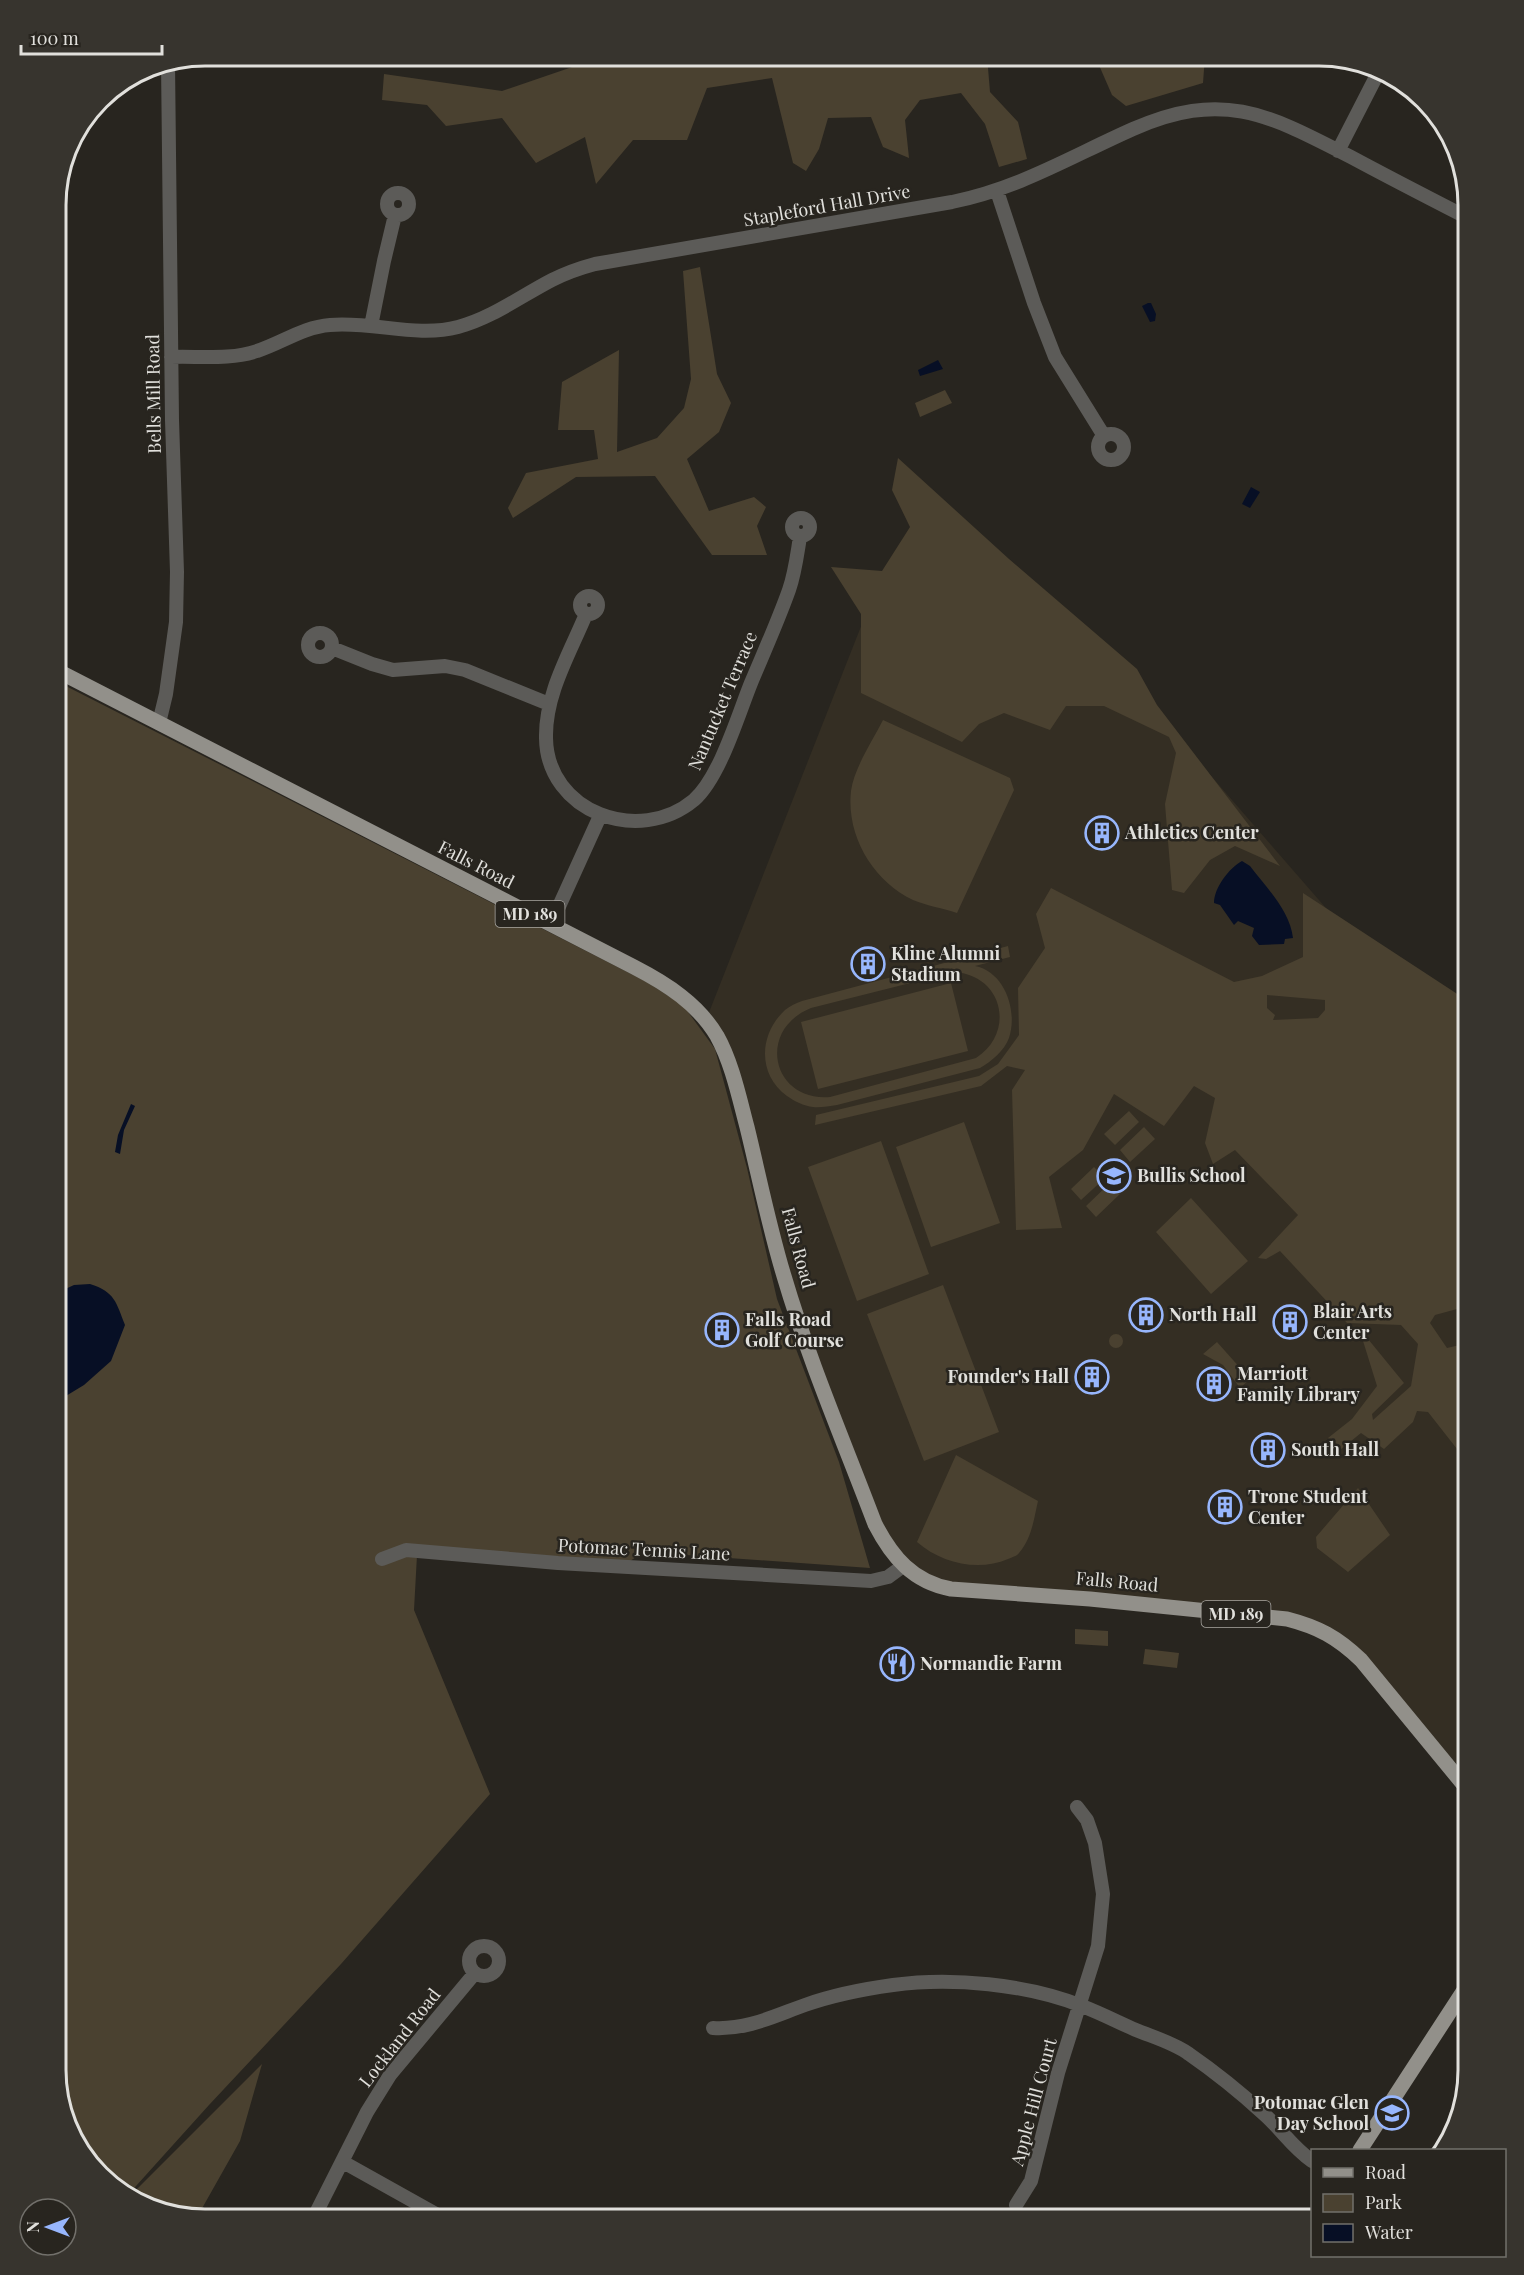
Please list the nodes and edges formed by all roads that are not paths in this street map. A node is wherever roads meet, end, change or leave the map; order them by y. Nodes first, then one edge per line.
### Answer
1 (165, 72) edge
2 (1375, 78) edge
3 (1338, 151) junction
4 (997, 191) junction
5 (1458, 213) edge
6 (395, 215) dead end
7 (371, 326) junction
8 (171, 357) junction
9 (1104, 436) dead end
10 (800, 537) dead end
11 (586, 614) dead end
12 (332, 648) dead end
13 (66, 675) edge
14 (549, 704) junction
15 (159, 723) junction
16 (600, 816) junction
17 (551, 924) junction
18 (382, 1558) dead end
19 (903, 1566) junction
20 (1458, 1778) edge
21 (1077, 1807) dead end
22 (475, 1973) dead end
23 (1458, 1999) edge
24 (1081, 2005) junction
25 (713, 2028) dead end
26 (1361, 2149) edge
27 (1311, 2160) edge
28 (343, 2162) junction
29 (1016, 2205) dead end
30 (318, 2209) edge
31 (427, 2209) edge

1 - 8 street, Bells Mill Road
2 - 3 street
3 - 4 street, Stapleford Hall Drive
3 - 5 street, Stapleford Hall Drive
4 - 7 street, Stapleford Hall Drive
4 - 9 street
6 - 7 street
7 - 8 street, Stapleford Hall Drive
8 - 15 street, Bells Mill Road
10 - 16 street, Nantucket Terrace
11 - 14 street, Nantucket Terrace
12 - 14 street
13 - 15 main road, Falls Road / MD 189
14 - 16 street, Nantucket Terrace
15 - 17 main road, Falls Road / MD 189
16 - 17 street
17 - 19 main road, Falls Road / MD 189
18 - 19 street, Potomac Tennis Lane
19 - 20 main road, Falls Road / MD 189
21 - 24 street, Apple Hill Court
22 - 28 street, Lockland Road
23 - 26 main road
24 - 25 street
24 - 27 street
24 - 29 street, Apple Hill Court
28 - 30 street, Lockland Road
28 - 31 street

